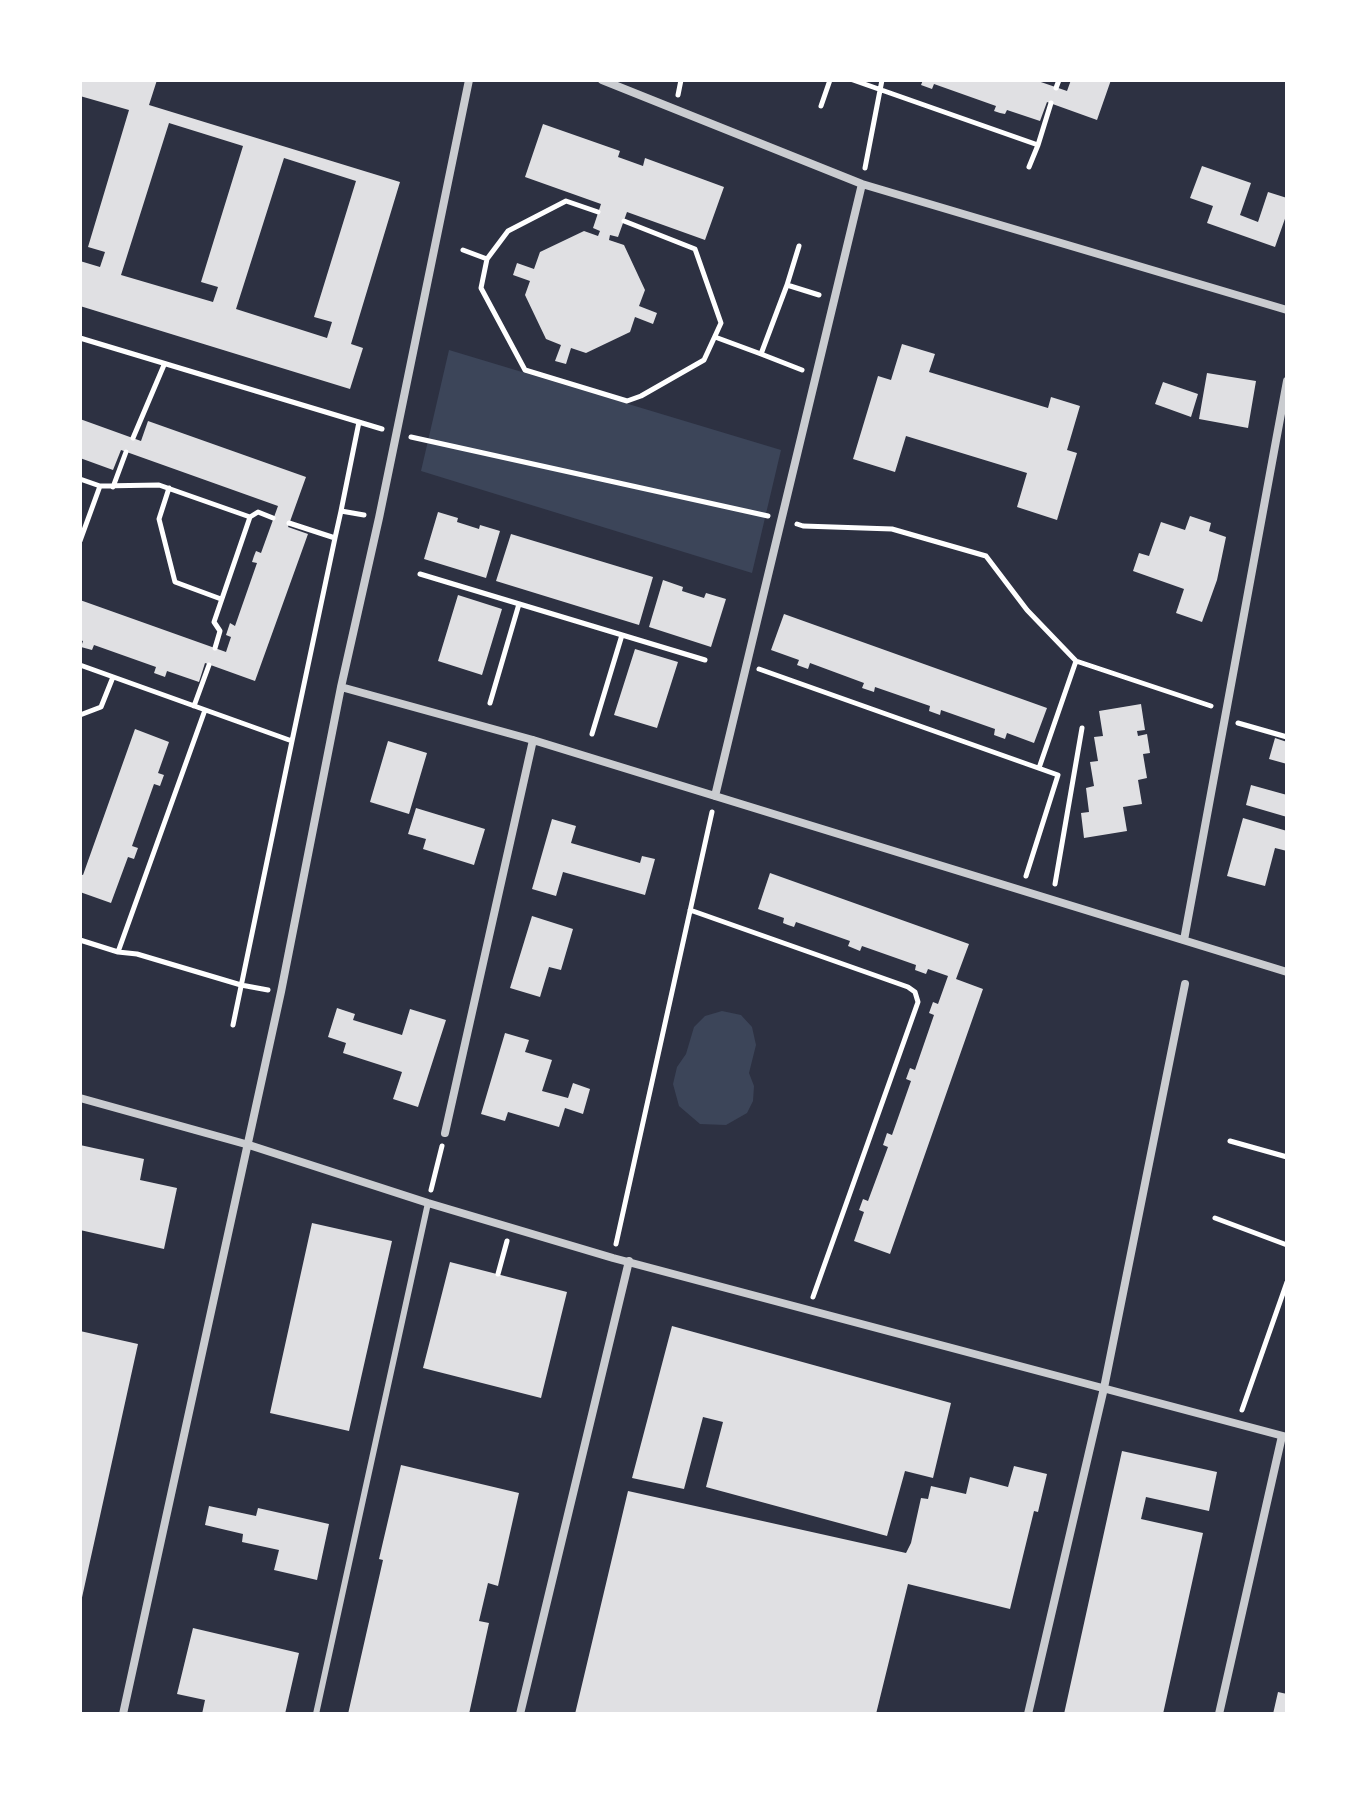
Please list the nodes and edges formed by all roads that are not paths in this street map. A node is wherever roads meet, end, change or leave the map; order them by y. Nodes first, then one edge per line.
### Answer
1 (469, 80) edge
2 (602, 80) edge
3 (862, 184) junction
4 (1287, 310) edge
5 (1287, 381) edge
6 (341, 687) junction
7 (533, 740) junction
8 (715, 796) junction
9 (1184, 940) junction
10 (1287, 972) edge
11 (1185, 984) dead end
12 (80, 1098) edge
13 (445, 1133) road end
14 (249, 1145) junction
15 (428, 1203) junction
16 (629, 1261) junction
17 (1104, 1388) junction
18 (1284, 1437) edge
19 (123, 1714) edge
20 (316, 1714) edge
21 (520, 1714) edge
22 (1028, 1714) edge
23 (1219, 1714) edge

1 - 6 street
2 - 3 street
3 - 4 street
3 - 8 street
5 - 9 street
6 - 7 street
6 - 14 street
7 - 8 street
7 - 13 street
8 - 9 street
9 - 10 street
11 - 17 street
12 - 14 street
14 - 15 street
14 - 19 street
15 - 16 street
15 - 20 lane
16 - 17 street
16 - 21 street
17 - 18 street
17 - 22 street
18 - 23 street

